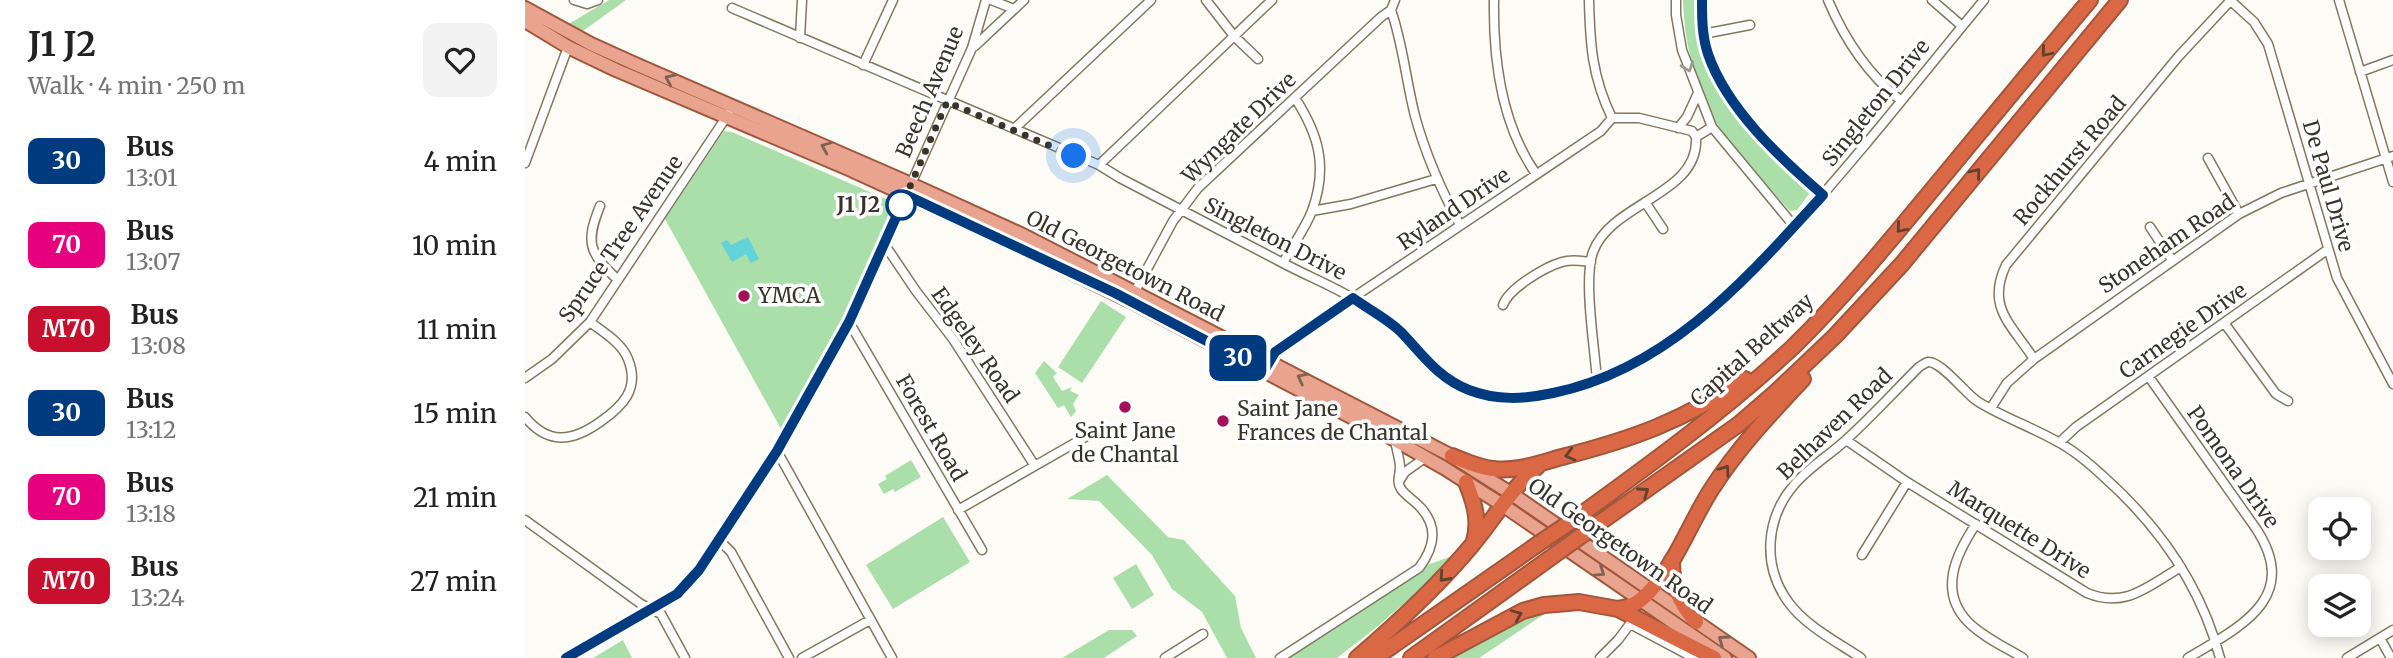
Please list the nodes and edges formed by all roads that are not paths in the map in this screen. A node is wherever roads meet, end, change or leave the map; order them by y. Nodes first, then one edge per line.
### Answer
1 (574, 0) edge
2 (598, 0) edge
3 (802, 0) edge
4 (893, 0) edge
5 (989, 0) edge
6 (1024, 0) edge
7 (1151, 0) edge
8 (1206, 0) edge
9 (1272, 0) edge
10 (1395, 0) edge
11 (1494, 0) edge
12 (1589, 0) edge
13 (1676, 0) edge
14 (1702, 0) edge
15 (1828, 0) edge
16 (1933, 0) edge
17 (1984, 0) edge
18 (2090, 0) edge
19 (2120, 0) edge
20 (2231, 0) edge
21 (2339, 0) edge
22 (525, 8) edge
23 (732, 8) dead end
24 (1014, 9) junction
25 (1391, 10) junction
26 (525, 21) edge
27 (1750, 25) dead end
28 (1962, 26) junction
29 (1703, 34) junction
30 (1234, 36) junction
31 (800, 38) junction
32 (568, 47) junction
33 (972, 48) junction
34 (1258, 59) dead end
35 (2393, 60) edge
36 (863, 65) junction
37 (2360, 72) junction
38 (1698, 93) junction
39 (1295, 98) junction
40 (1900, 100) junction
41 (947, 102) junction
42 (729, 113) junction
43 (1612, 118) junction
44 (1712, 127) junction
45 (1678, 128) junction
46 (1014, 129) junction
47 (1696, 137) junction
48 (2389, 157) edge
49 (2208, 158) dead end
50 (525, 163) edge
51 (1099, 165) junction
52 (1536, 174) junction
53 (1436, 179) junction
54 (2393, 182) edge
55 (2308, 183) junction
56 (908, 189) junction
57 (1823, 195) junction
58 (1645, 202) junction
59 (600, 206) dead end
60 (1181, 209) junction
61 (1312, 211) junction
62 (2239, 214) junction
63 (1460, 225) junction
64 (1794, 226) junction
65 (2150, 227) dead end
66 (1663, 229) dead end
67 (885, 245) junction
68 (2327, 250) junction
69 (2172, 260) junction
70 (1591, 262) junction
71 (1283, 263) junction
72 (1902, 264) junction
73 (618, 280) junction
74 (1132, 296) junction
75 (1353, 298) junction
76 (1503, 305) dead end
77 (1820, 319) junction
78 (590, 322) junction
79 (849, 322) junction
80 (2225, 324) junction
81 (2034, 359) junction
82 (1267, 366) junction
83 (2149, 377) junction
84 (525, 378) edge
85 (1597, 381) junction
86 (2393, 384) edge
87 (2288, 401) dead end
88 (1991, 408) junction
89 (525, 417) edge
90 (1087, 436) dead end
91 (1395, 440) junction
92 (1846, 440) junction
93 (2060, 442) junction
94 (777, 451) junction
95 (1452, 456) junction
96 (1426, 457) junction
97 (1542, 463) junction
98 (1035, 467) junction
99 (1398, 482) junction
100 (1466, 482) junction
101 (1907, 482) junction
102 (1508, 500) junction
103 (958, 510) junction
104 (525, 520) edge
105 (1976, 524) junction
106 (719, 540) junction
107 (1473, 545) junction
108 (982, 550) dead end
109 (1862, 555) dead end
110 (1672, 559) junction
111 (2181, 567) junction
112 (1646, 595) junction
113 (1618, 609) junction
114 (653, 610) junction
115 (870, 620) junction
116 (1696, 622) junction
117 (2393, 630) edge
118 (1203, 634) dead end
119 (2380, 638) junction
120 (2216, 641) junction
121 (566, 658) edge
122 (685, 658) edge
123 (789, 658) edge
124 (802, 658) edge
125 (892, 658) edge
126 (1166, 658) edge
127 (1280, 658) edge
128 (1357, 658) edge
129 (1375, 658) edge
130 (1411, 658) edge
131 (1435, 658) edge
132 (1600, 658) edge
133 (1694, 658) edge
134 (1714, 658) edge
135 (1725, 658) edge
136 (1749, 658) edge
137 (1861, 658) edge
138 (2022, 658) edge
139 (2187, 658) edge
140 (2220, 658) edge
141 (2347, 658) edge
142 (2391, 658) edge

1 - 2 street
3 - 31 street
4 - 36 street
5 - 24 street
5 - 33 street, Beech Avenue
6 - 24 street
7 - 46 street
8 - 30 street
9 - 30 street
10 - 25 street, Wyngate Drive
11 - 52 street
12 - 43 street
13 -> 38 street
14 - 29 street
15 - 40 street
16 - 28 street
17 - 28 street, Singleton Drive
18 -> 77 highway, Capital Beltway
72 -> 19 highway
20 - 55 street, De Paul Drive
20 - 81 street, Rockhurst Road
21 - 37 street
42 -> 22 main road, Old Georgetown Road
23 - 31 street, Singleton Drive
24 - 33 street
25 - 39 street, Wyngate Drive
25 - 53 street
26 - 32 main road, Old Georgetown Road
27 - 29 street
28 - 40 street, Singleton Drive
29 - 57 street
30 - 34 street
30 - 51 street
31 - 36 street, Singleton Drive
32 - 42 main road, Old Georgetown Road
32 - 50 street
33 - 41 street, Beech Avenue
35 - 37 street
36 - 41 street, Singleton Drive
37 - 48 street
38 - 44 street
38 - 45 street
39 - 60 street, Wyngate Drive
39 - 61 street
40 - 57 street, Singleton Drive
41 - 46 street, Singleton Drive
41 - 56 street, Beech Avenue
42 - 56 main road, Old Georgetown Road
42 - 73 street, Spruce Tree Avenue
43 - 45 street
43 - 52 street, Ryland Drive
44 - 47 street
44 - 64 street
45 - 47 street
46 - 51 street, Singleton Drive
47 - 58 street
48 - 54 street
48 - 55 street, Stoneham Road
49 - 62 street
51 - 60 street, Singleton Drive
52 - 63 street, Ryland Drive
53 - 61 street
53 - 63 street
55 - 62 street, Stoneham Road
55 - 68 street, De Paul Drive
56 - 67 street, Beech Avenue
56 - 74 main road, Old Georgetown Road
57 - 64 street, Singleton Drive
58 - 66 street
58 - 70 street
59 - 73 street
60 - 71 street, Singleton Drive
60 - 74 street, Wyngate Drive
61 - 71 street
62 - 69 street, Stoneham Road
63 - 75 street, Ryland Drive
64 - 85 street, Singleton Drive
65 - 69 street
67 - 79 street, Beech Avenue
67 - 98 street, Edgeley Road
68 - 80 street, Carnegie Drive
68 - 86 street, De Paul Drive
69 - 81 street, Stoneham Road
70 - 76 street
70 - 85 street
71 - 75 street, Singleton Drive
110 -> 72 highway
130 -> 72 highway, bridge
73 - 78 street, Spruce Tree Avenue
74 - 82 main road, Old Georgetown Road
75 - 82 street, Ryland Drive
75 - 85 street, Singleton Drive
77 -> 97 highway
77 - 129 highway, Capital Beltway, bridge
78 - 84 street, Spruce Tree Avenue
78 - 89 street
79 - 94 street, Beech Avenue
79 - 103 street, Forest Road
80 - 83 street, Carnegie Drive
80 - 87 street
81 - 88 street, Stoneham Road
82 - 91 main road, Old Georgetown Road
95 -> 82 main road, Old Georgetown Road
83 - 93 street, Carnegie Drive
83 - 120 street, Pomona Drive
88 - 92 street, Belhaven Road
88 - 93 street
90 - 98 street
91 - 96 main road, Old Georgetown Road
91 - 99 street
92 - 101 street, Marquette Drive
92 - 137 street, Belhaven Road
93 - 111 street
94 - 106 street, Beech Avenue
94 - 115 street
95 - 97 highway
95 - 102 main road, Old Georgetown Road
96 - 99 street
96 - 100 main road, Old Georgetown Road
97 - 102 highway
98 - 103 street
99 - 127 street
100 - 102 main road, Old Georgetown Road
100 - 107 highway
101 - 105 street, Marquette Drive
101 - 109 street
102 - 107 highway
102 - 112 main road, Old Georgetown Road
103 - 108 street, Forest Road
104 - 114 street
105 - 111 street, Marquette Drive
105 - 138 street
106 - 114 street, Beech Avenue
106 - 123 street
107 -> 128 highway
110 - 112 highway
110 - 116 highway
111 - 120 street
112 - 113 highway
112 - 116 main road, Old Georgetown Road
112 - 135 main road, Old Georgetown Road
131 -> 113 highway
113 - 134 highway
114 - 121 street, Beech Avenue
114 - 122 street
115 - 124 street
115 - 125 street
136 -> 116 main road, Old Georgetown Road
117 - 119 street
118 - 126 street
119 - 141 street
119 - 142 street
120 - 139 street, Pomona Drive
120 - 140 street
132 - 133 street

